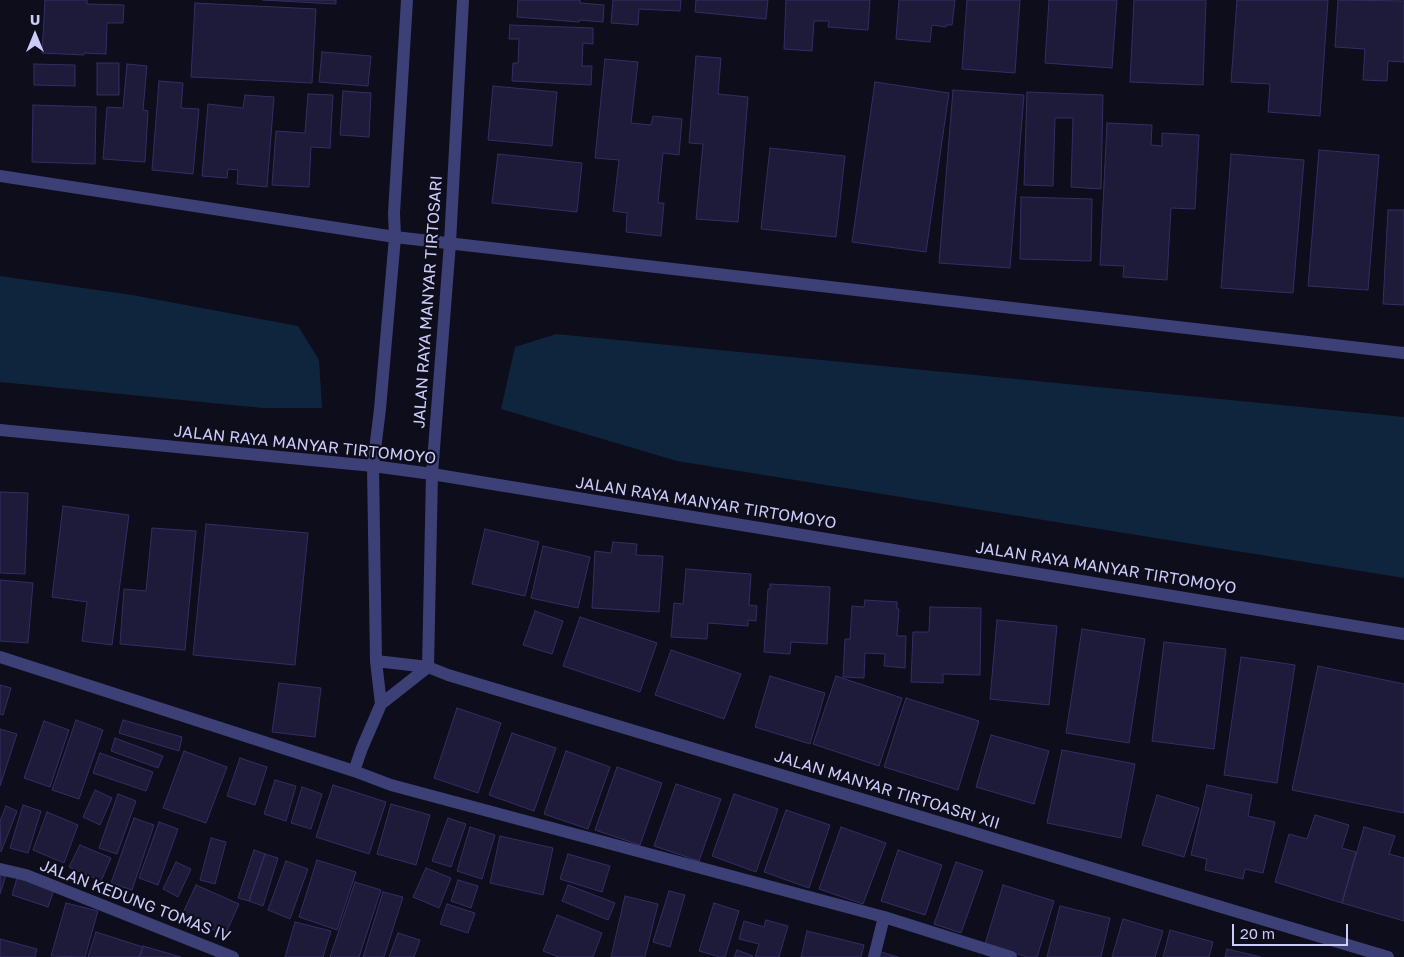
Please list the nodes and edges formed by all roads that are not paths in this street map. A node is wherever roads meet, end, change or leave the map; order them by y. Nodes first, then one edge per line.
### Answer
1 (407, 0) edge
2 (463, 0) edge
3 (0, 176) edge
4 (395, 237) junction
5 (450, 243) junction
6 (1404, 353) edge
7 (0, 430) edge
8 (372, 466) junction
9 (432, 474) junction
10 (1404, 634) edge
11 (0, 657) edge
12 (376, 661) junction
13 (428, 667) junction
14 (381, 704) junction
15 (356, 767) junction
16 (0, 869) edge
17 (884, 917) junction
18 (233, 957) edge
19 (874, 957) edge
20 (1011, 957) edge
21 (1388, 957) edge

1 - 4 street
2 - 5 street, JALAN RAYA MANYAR TIRTOSARI
3 - 4 street
4 - 5 street
4 - 8 street
5 - 6 street
5 - 9 street, JALAN RAYA MANYAR TIRTOSARI
7 - 8 street, JALAN RAYA MANYAR TIRTOMOYO
8 - 9 street, JALAN RAYA MANYAR TIRTOMOYO
8 - 12 street
9 - 10 street, JALAN RAYA MANYAR TIRTOMOYO
9 - 13 street, JALAN RAYA MANYAR TIRTOSARI
11 - 15 street
12 - 13 street, JALAN MANYAR TIRTOASRI XII
12 - 14 street
13 - 14 street
13 - 21 street, JALAN MANYAR TIRTOASRI XII
14 - 15 street
15 - 17 street
16 - 18 street, JALAN KEDUNG TOMAS IV
17 - 19 street
17 - 20 street

